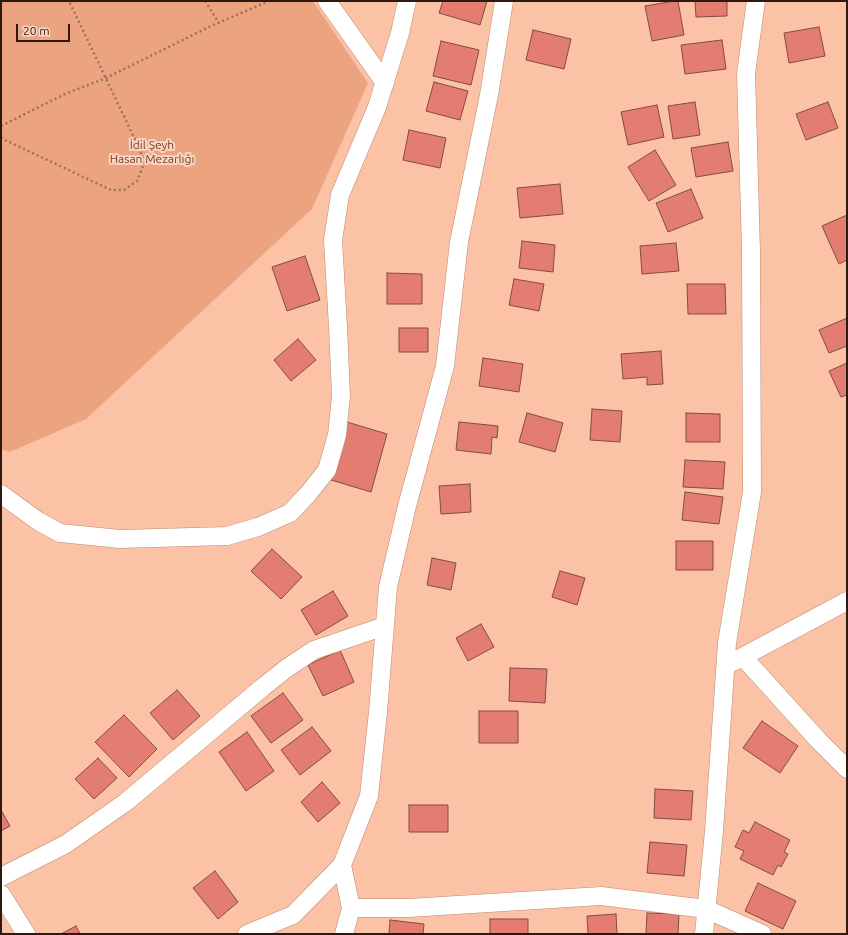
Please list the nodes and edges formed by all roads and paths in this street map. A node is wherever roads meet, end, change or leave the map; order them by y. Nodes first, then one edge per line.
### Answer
1 (69, 1) edge
2 (205, 1) edge
3 (269, 1) edge
4 (327, 1) edge
5 (408, 1) edge
6 (504, 1) edge
7 (756, 1) edge
8 (219, 23) junction
9 (106, 78) junction
10 (384, 83) junction
11 (1, 126) edge
12 (1, 137) edge
13 (1, 494) edge
14 (847, 601) edge
15 (385, 626) junction
16 (743, 657) junction
17 (725, 666) junction
18 (847, 769) edge
19 (342, 865) junction
20 (1, 877) edge
21 (1, 894) edge
22 (351, 908) junction
23 (706, 909) junction
24 (26, 934) edge
25 (248, 934) edge
26 (344, 934) edge
27 (704, 934) edge
28 (762, 934) edge

1 - 9 path
2 - 8 path
3 - 8 path
4 - 10 street
5 - 10 street
6 - 15 street
7 - 17 street
8 - 9 path
9 - 11 path
9 - 12 path
10 - 13 street
14 - 16 street
15 - 19 street
15 - 20 street
16 - 17 street
16 - 18 street
17 - 23 street
19 - 22 street
19 - 25 street
21 - 24 street
22 - 23 street
22 - 26 street
23 - 27 street
23 - 28 street

